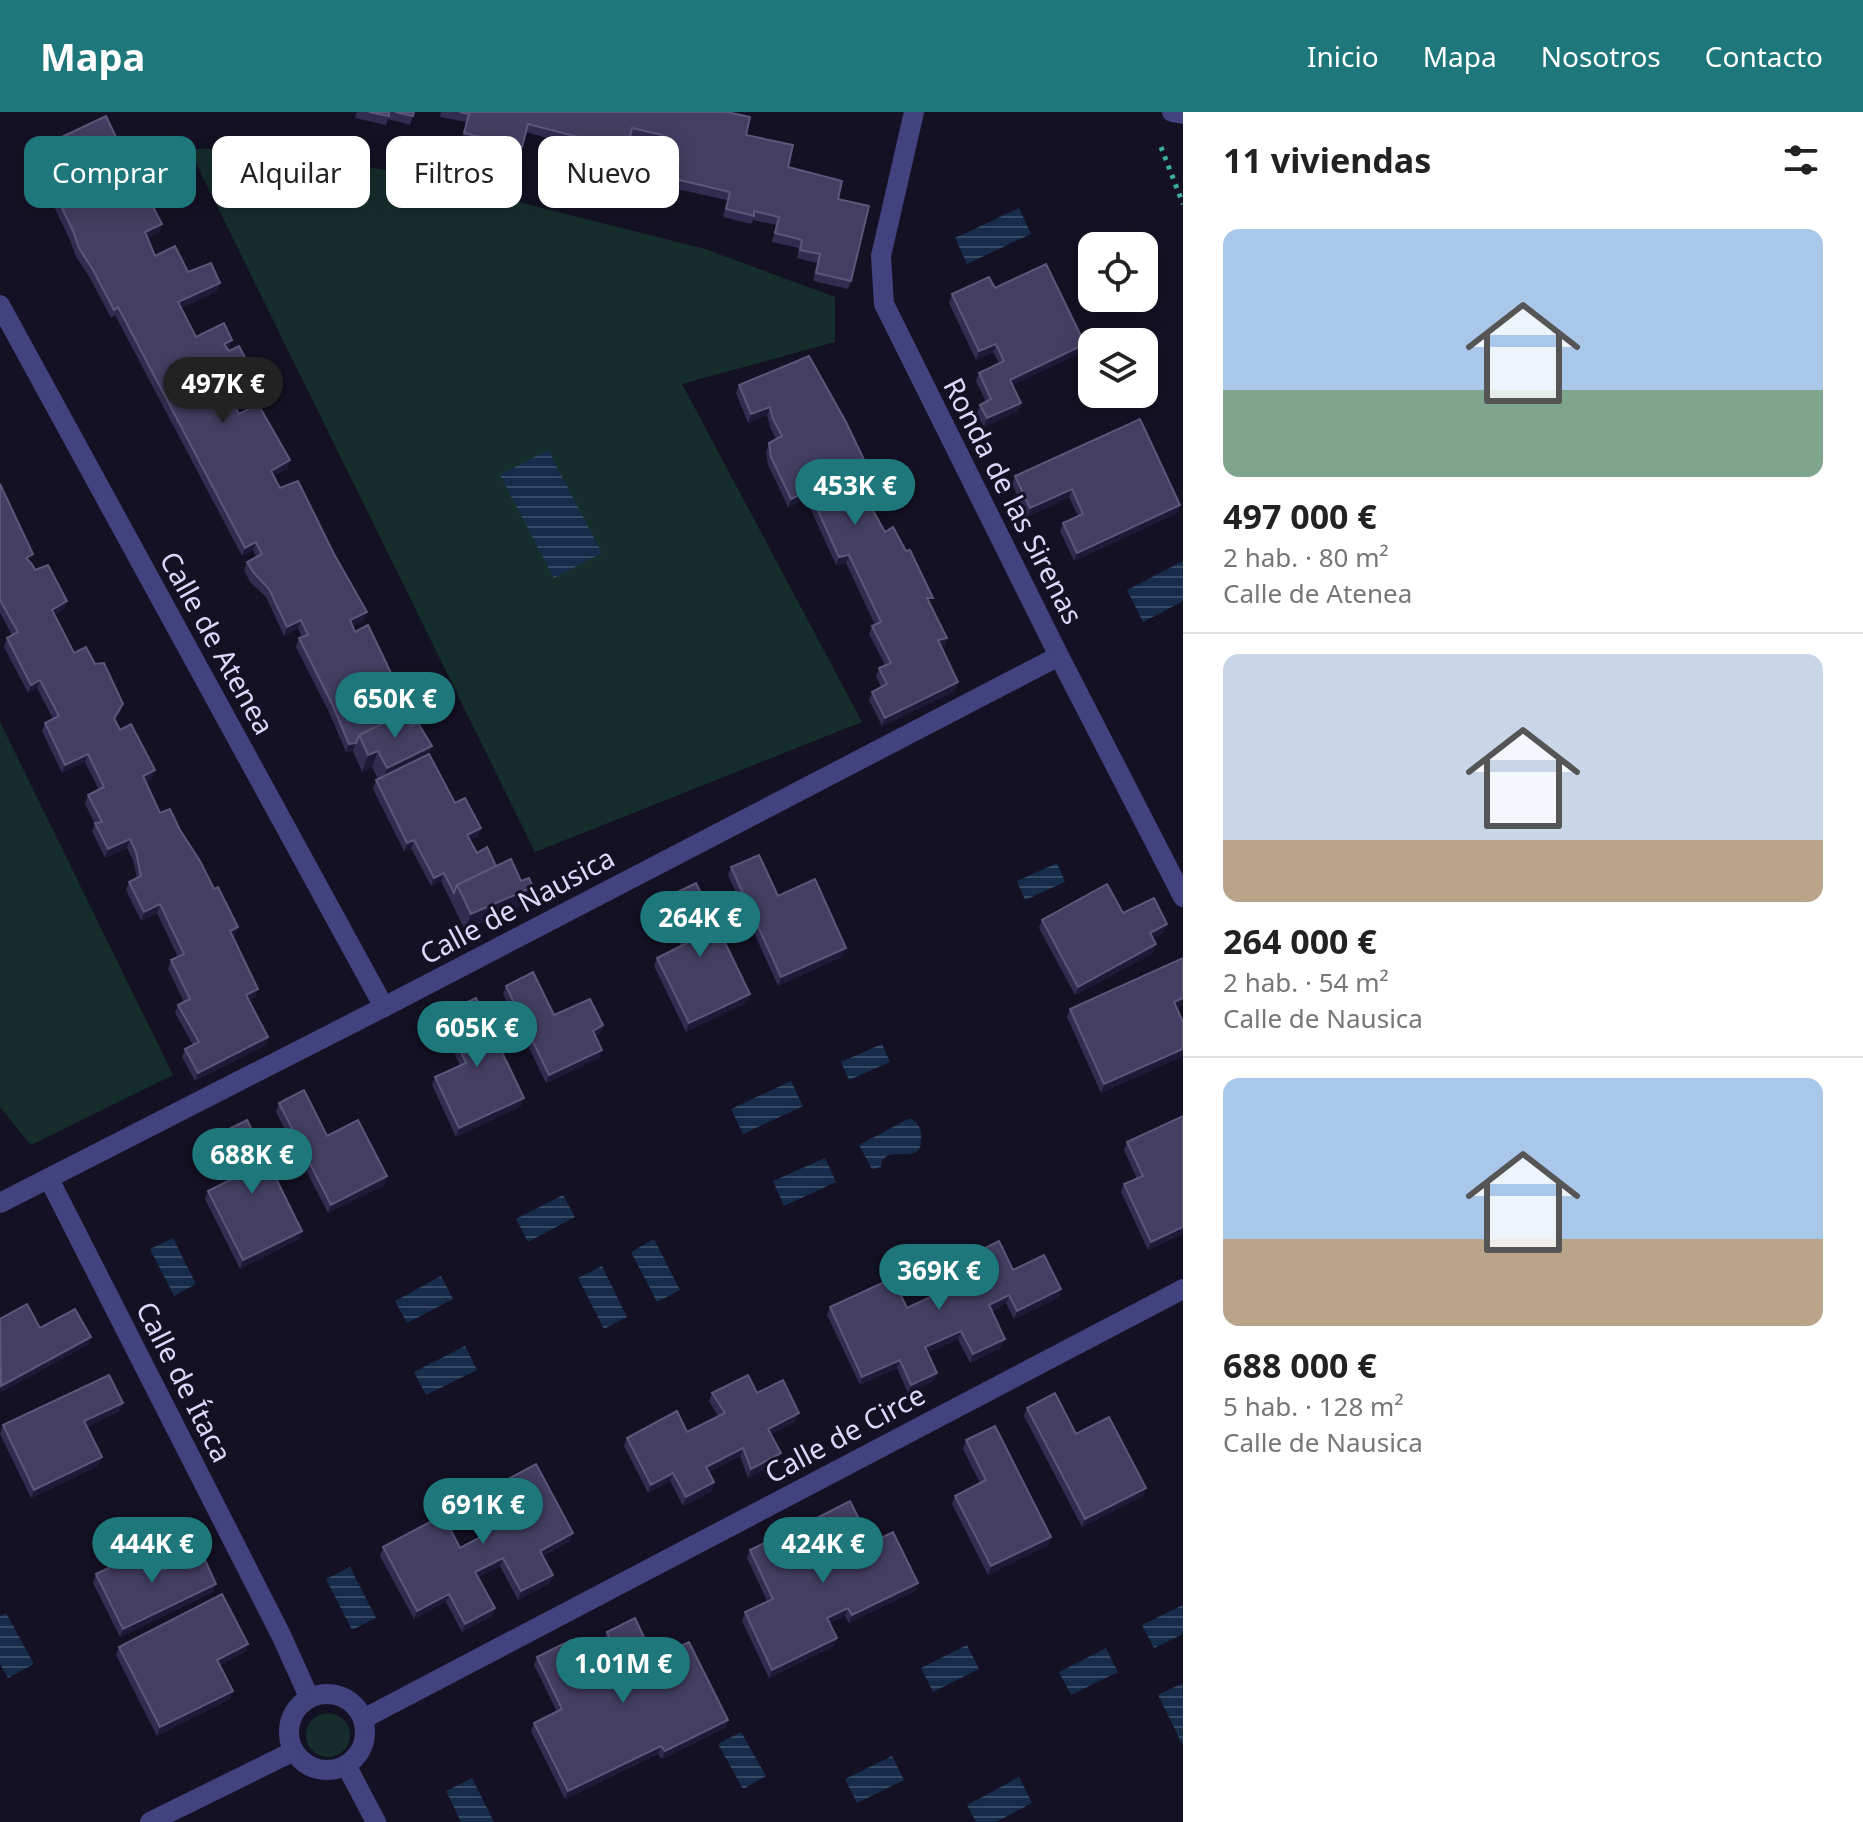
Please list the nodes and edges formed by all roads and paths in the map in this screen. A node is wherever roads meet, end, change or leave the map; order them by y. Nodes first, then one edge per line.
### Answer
1 (914, 112) edge
2 (1172, 112) edge
3 (1183, 114) edge
4 (1161, 147) dead end
5 (1183, 204) edge
6 (0, 305) edge
7 (1059, 656) junction
8 (1183, 897) edge
9 (384, 1007) junction
10 (49, 1179) junction
11 (0, 1203) edge
12 (1183, 1289) edge
13 (309, 1697) junction
14 (363, 1719) junction
15 (294, 1751) junction
16 (346, 1765) junction
17 (150, 1822) edge
18 (376, 1822) edge

1 - 7 street, Ronda de las Sirenas
2 - 3 street
4 - 5 path
6 - 9 street, Calle de Atenea
7 - 8 street, Ronda de las Sirenas
7 - 9 street, Calle de Nausica
9 - 10 street, Calle de Nausica
10 - 11 street, Calle de Nausica
10 - 13 street, Calle de Ítaca
12 - 14 street, Calle de Circe
13 - 14 street
13 - 15 street
14 - 16 street
15 - 16 street
15 - 17 street
16 - 18 street

